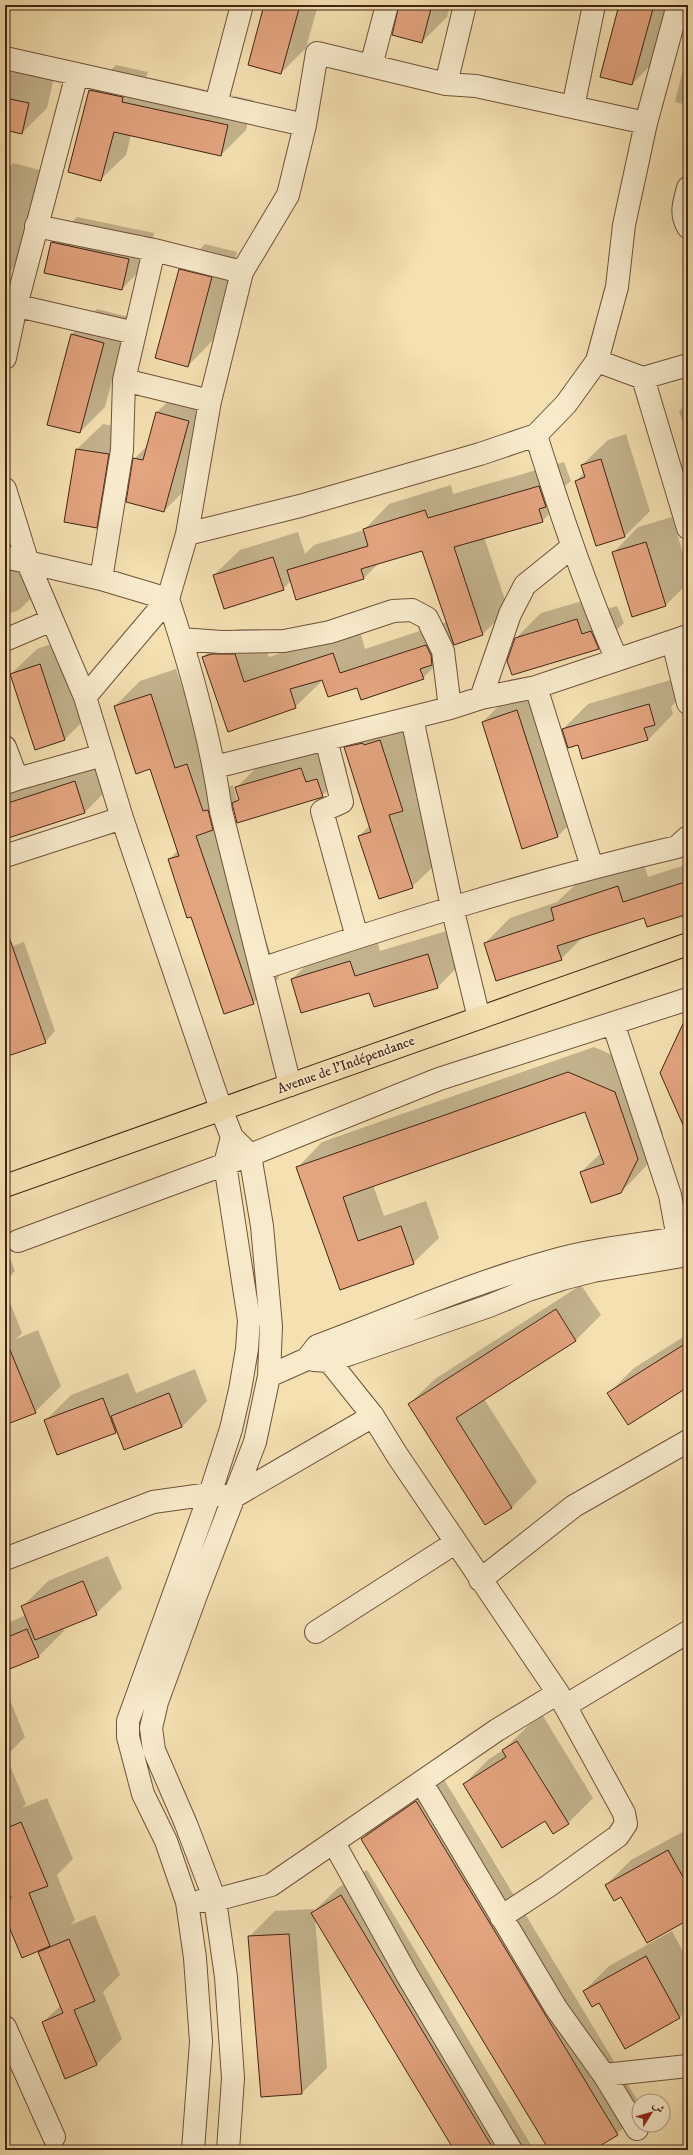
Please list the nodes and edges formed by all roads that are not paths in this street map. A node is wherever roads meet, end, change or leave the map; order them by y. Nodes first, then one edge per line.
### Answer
1 (242, 5) edge
2 (387, 5) edge
3 (465, 5) edge
4 (594, 5) edge
5 (678, 5) edge
6 (5, 58) edge
7 (371, 66) junction
8 (76, 74) junction
9 (446, 84) junction
10 (216, 104) junction
11 (572, 107) junction
12 (646, 123) junction
13 (305, 125) junction
14 (688, 188) edge
15 (36, 226) junction
16 (688, 227) edge
17 (154, 250) junction
18 (242, 272) junction
19 (10, 305) edge
20 (135, 334) junction
21 (5, 358) edge
22 (597, 362) junction
23 (688, 366) edge
24 (643, 378) junction
25 (124, 380) junction
26 (210, 401) junction
27 (536, 435) junction
28 (5, 489) edge
29 (688, 528) edge
30 (187, 534) junction
31 (572, 547) junction
32 (5, 557) edge
33 (28, 563) junction
34 (101, 579) junction
35 (168, 599) junction
36 (52, 620) junction
37 (181, 639) junction
38 (681, 639) edge
39 (5, 640) edge
40 (617, 660) junction
41 (536, 688) junction
42 (85, 697) junction
43 (481, 698) junction
44 (688, 703) edge
45 (450, 708) junction
46 (412, 718) junction
47 (326, 739) junction
48 (5, 747) edge
49 (103, 755) junction
50 (215, 767) junction
51 (11, 781) edge
52 (122, 818) junction
53 (688, 838) edge
54 (5, 856) edge
55 (592, 867) junction
56 (452, 907) junction
57 (357, 937) junction
58 (688, 944) edge
59 (261, 969) junction
60 (688, 999) edge
61 (479, 1018) junction
62 (613, 1023) junction
63 (290, 1085) junction
64 (221, 1109) junction
65 (232, 1137) junction
66 (250, 1155) junction
67 (225, 1164) junction
68 (5, 1186) edge
69 (18, 1241) dead end
70 (685, 1243) edge
71 (249, 1320) junction
72 (270, 1322) junction
73 (318, 1355) junction
74 (269, 1376) junction
75 (373, 1416) junction
76 (688, 1441) edge
77 (210, 1494) junction
78 (235, 1496) junction
79 (455, 1543) junction
80 (5, 1559) edge
81 (480, 1580) junction
82 (316, 1632) dead end
83 (688, 1632) edge
84 (561, 1700) junction
85 (422, 1783) junction
86 (334, 1844) junction
87 (215, 1900) junction
88 (187, 1902) junction
89 (501, 1917) junction
90 (5, 2027) edge
91 (688, 2066) edge
92 (604, 2075) junction
93 (631, 2119) edge
94 (54, 2137) dead end
95 (195, 2149) edge
96 (228, 2150) edge
97 (511, 2150) edge

1 - 10 street
2 - 7 street
3 - 9 street
4 - 11 street
5 - 12 street
6 - 8 street
7 - 9 street
7 - 13 street
8 - 10 street
8 - 15 street
9 - 11 street
10 - 13 street
11 - 12 street
12 - 22 street
13 - 18 street
14 - 16 street
15 - 17 street
15 - 19 street
17 - 18 street
17 - 20 street
18 - 26 street
19 - 20 street
19 - 21 street
20 - 25 street
22 - 24 street
22 - 27 street
23 - 24 street
24 - 29 street
25 - 26 street
25 - 34 street
26 - 30 street
27 - 30 street
27 - 31 street
28 - 33 street
30 - 35 street
31 - 40 street
31 - 43 street
32 - 33 street
33 - 34 street
33 - 36 street
34 - 35 street
35 - 37 street
35 - 42 street
36 - 39 street
36 - 42 street
37 - 45 street
37 - 50 street
38 - 40 street
38 - 44 street
40 - 41 street
41 - 43 street
41 - 55 street
42 - 49 street
43 - 45 street
45 - 46 street
46 - 47 street
46 - 56 street
47 - 50 street
47 - 57 street
48 - 51 street
49 - 51 street
49 - 52 street
50 - 59 street
52 - 54 street
52 - 64 street
53 - 55 street
55 - 56 street
56 - 57 street
56 - 61 street
57 - 59 street
58 - 61 main road, Avenue de l'Indépendance
59 - 63 street
60 - 62 street
61 - 63 main road, Avenue de l'Indépendance
62 - 66 street
62 - 70 street
63 - 64 main road, Avenue de l'Indépendance
64 - 65 street
64 - 68 main road, Avenue de l'Indépendance
65 - 66 street
65 - 67 street
66 - 67 street
66 - 72 street
67 - 69 street
67 - 71 street
70 - 73 street
71 - 72 street
71 - 77 street
72 - 74 street
73 - 74 street
73 - 75 street
74 - 78 street
75 - 78 street
75 - 79 street
76 - 81 street
77 - 78 street
77 - 80 street
77 - 88 street
78 - 87 street
79 - 81 street
79 - 82 street
81 - 84 street
83 - 84 street
84 - 85 street
84 - 89 street
85 - 86 street
85 - 89 street
86 - 87 street
86 - 97 street
87 - 88 street
87 - 96 street
88 - 95 street
89 - 92 street
90 - 94 street
91 - 92 street
92 - 93 street

